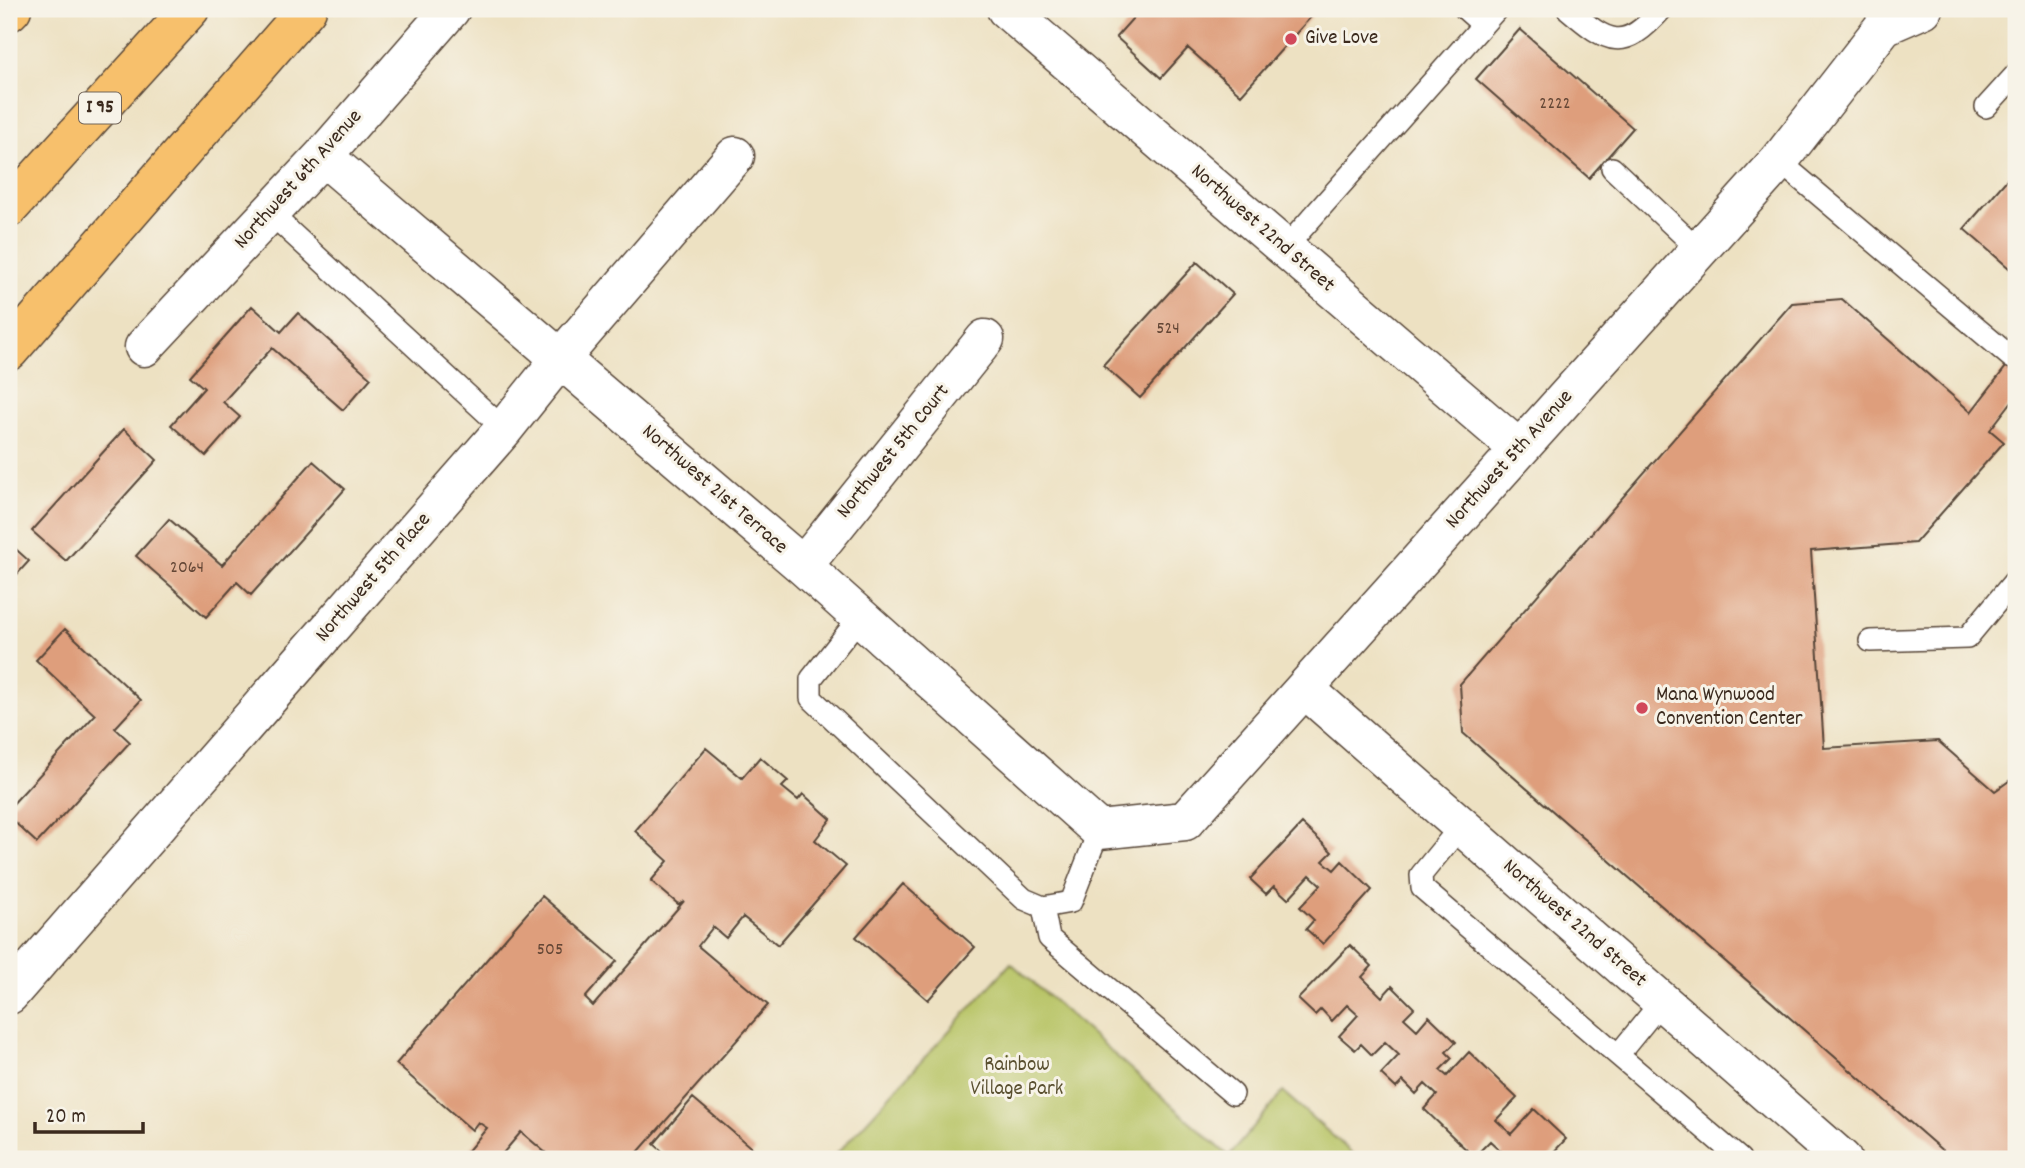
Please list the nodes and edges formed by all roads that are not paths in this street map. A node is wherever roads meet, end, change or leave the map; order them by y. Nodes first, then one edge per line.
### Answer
1 (190, 9) edge
2 (307, 9) edge
3 (451, 9) edge
4 (1006, 9) edge
5 (1465, 9) edge
6 (1497, 9) edge
7 (1568, 9) edge
8 (1662, 9) edge
9 (1923, 9) edge
10 (1878, 15) edge
11 (1483, 25) junction
12 (2016, 74) edge
13 (1986, 107) dead end
14 (323, 156) junction
15 (735, 156) dead end
16 (1779, 161) junction
17 (1612, 168) dead end
18 (9, 208) edge
19 (270, 212) junction
20 (1285, 248) junction
21 (1699, 250) junction
22 (985, 339) dead end
23 (144, 347) dead end
24 (9, 351) edge
25 (2012, 358) dead end
26 (560, 359) junction
27 (504, 429) junction
28 (1519, 449) junction
29 (803, 566) junction
30 (2016, 579) edge
31 (860, 617) junction
32 (1870, 641) dead end
33 (1305, 689) junction
34 (1461, 826) junction
35 (1099, 830) junction
36 (1043, 908) junction
37 (9, 995) edge
38 (1662, 1002) junction
39 (1618, 1055) junction
40 (1233, 1094) dead end
41 (1740, 1159) edge
42 (1842, 1159) edge

1 - 18 highway, I 95
2 - 24 highway
3 - 14 street, Northwest 6th Avenue
4 - 20 street, Northwest 22nd Street
5 - 11 lane
6 - 11 lane
7 - 8 lane
9 - 10 street, Northwest 5th Avenue
10 - 16 street, Northwest 5th Avenue
11 - 20 lane
12 - 13 lane
14 - 19 street, Northwest 6th Avenue
14 - 26 street, Northwest 21st Terrace
15 - 26 street, Northwest 5th Place
16 - 21 street, Northwest 5th Avenue
16 - 25 lane
17 - 21 lane
19 - 23 street, Northwest 6th Avenue
19 - 27 lane
20 - 28 street, Northwest 22nd Street
21 - 28 street, Northwest 5th Avenue
22 - 29 street, Northwest 5th Court
26 - 27 street, Northwest 5th Place
26 - 29 street, Northwest 21st Terrace
27 - 37 street, Northwest 5th Place
28 - 33 street, Northwest 5th Avenue
29 - 31 street, Northwest 21st Terrace
30 - 32 lane
31 - 35 street, Northwest 21st Terrace
31 - 36 lane
33 - 34 street, Northwest 22nd Street
33 - 35 street, Northwest 5th Avenue
34 - 38 street, Northwest 22nd Street
34 - 39 lane
35 - 36 lane
36 - 40 lane
38 - 39 lane
38 - 42 street, Northwest 22nd Street
39 - 41 lane

